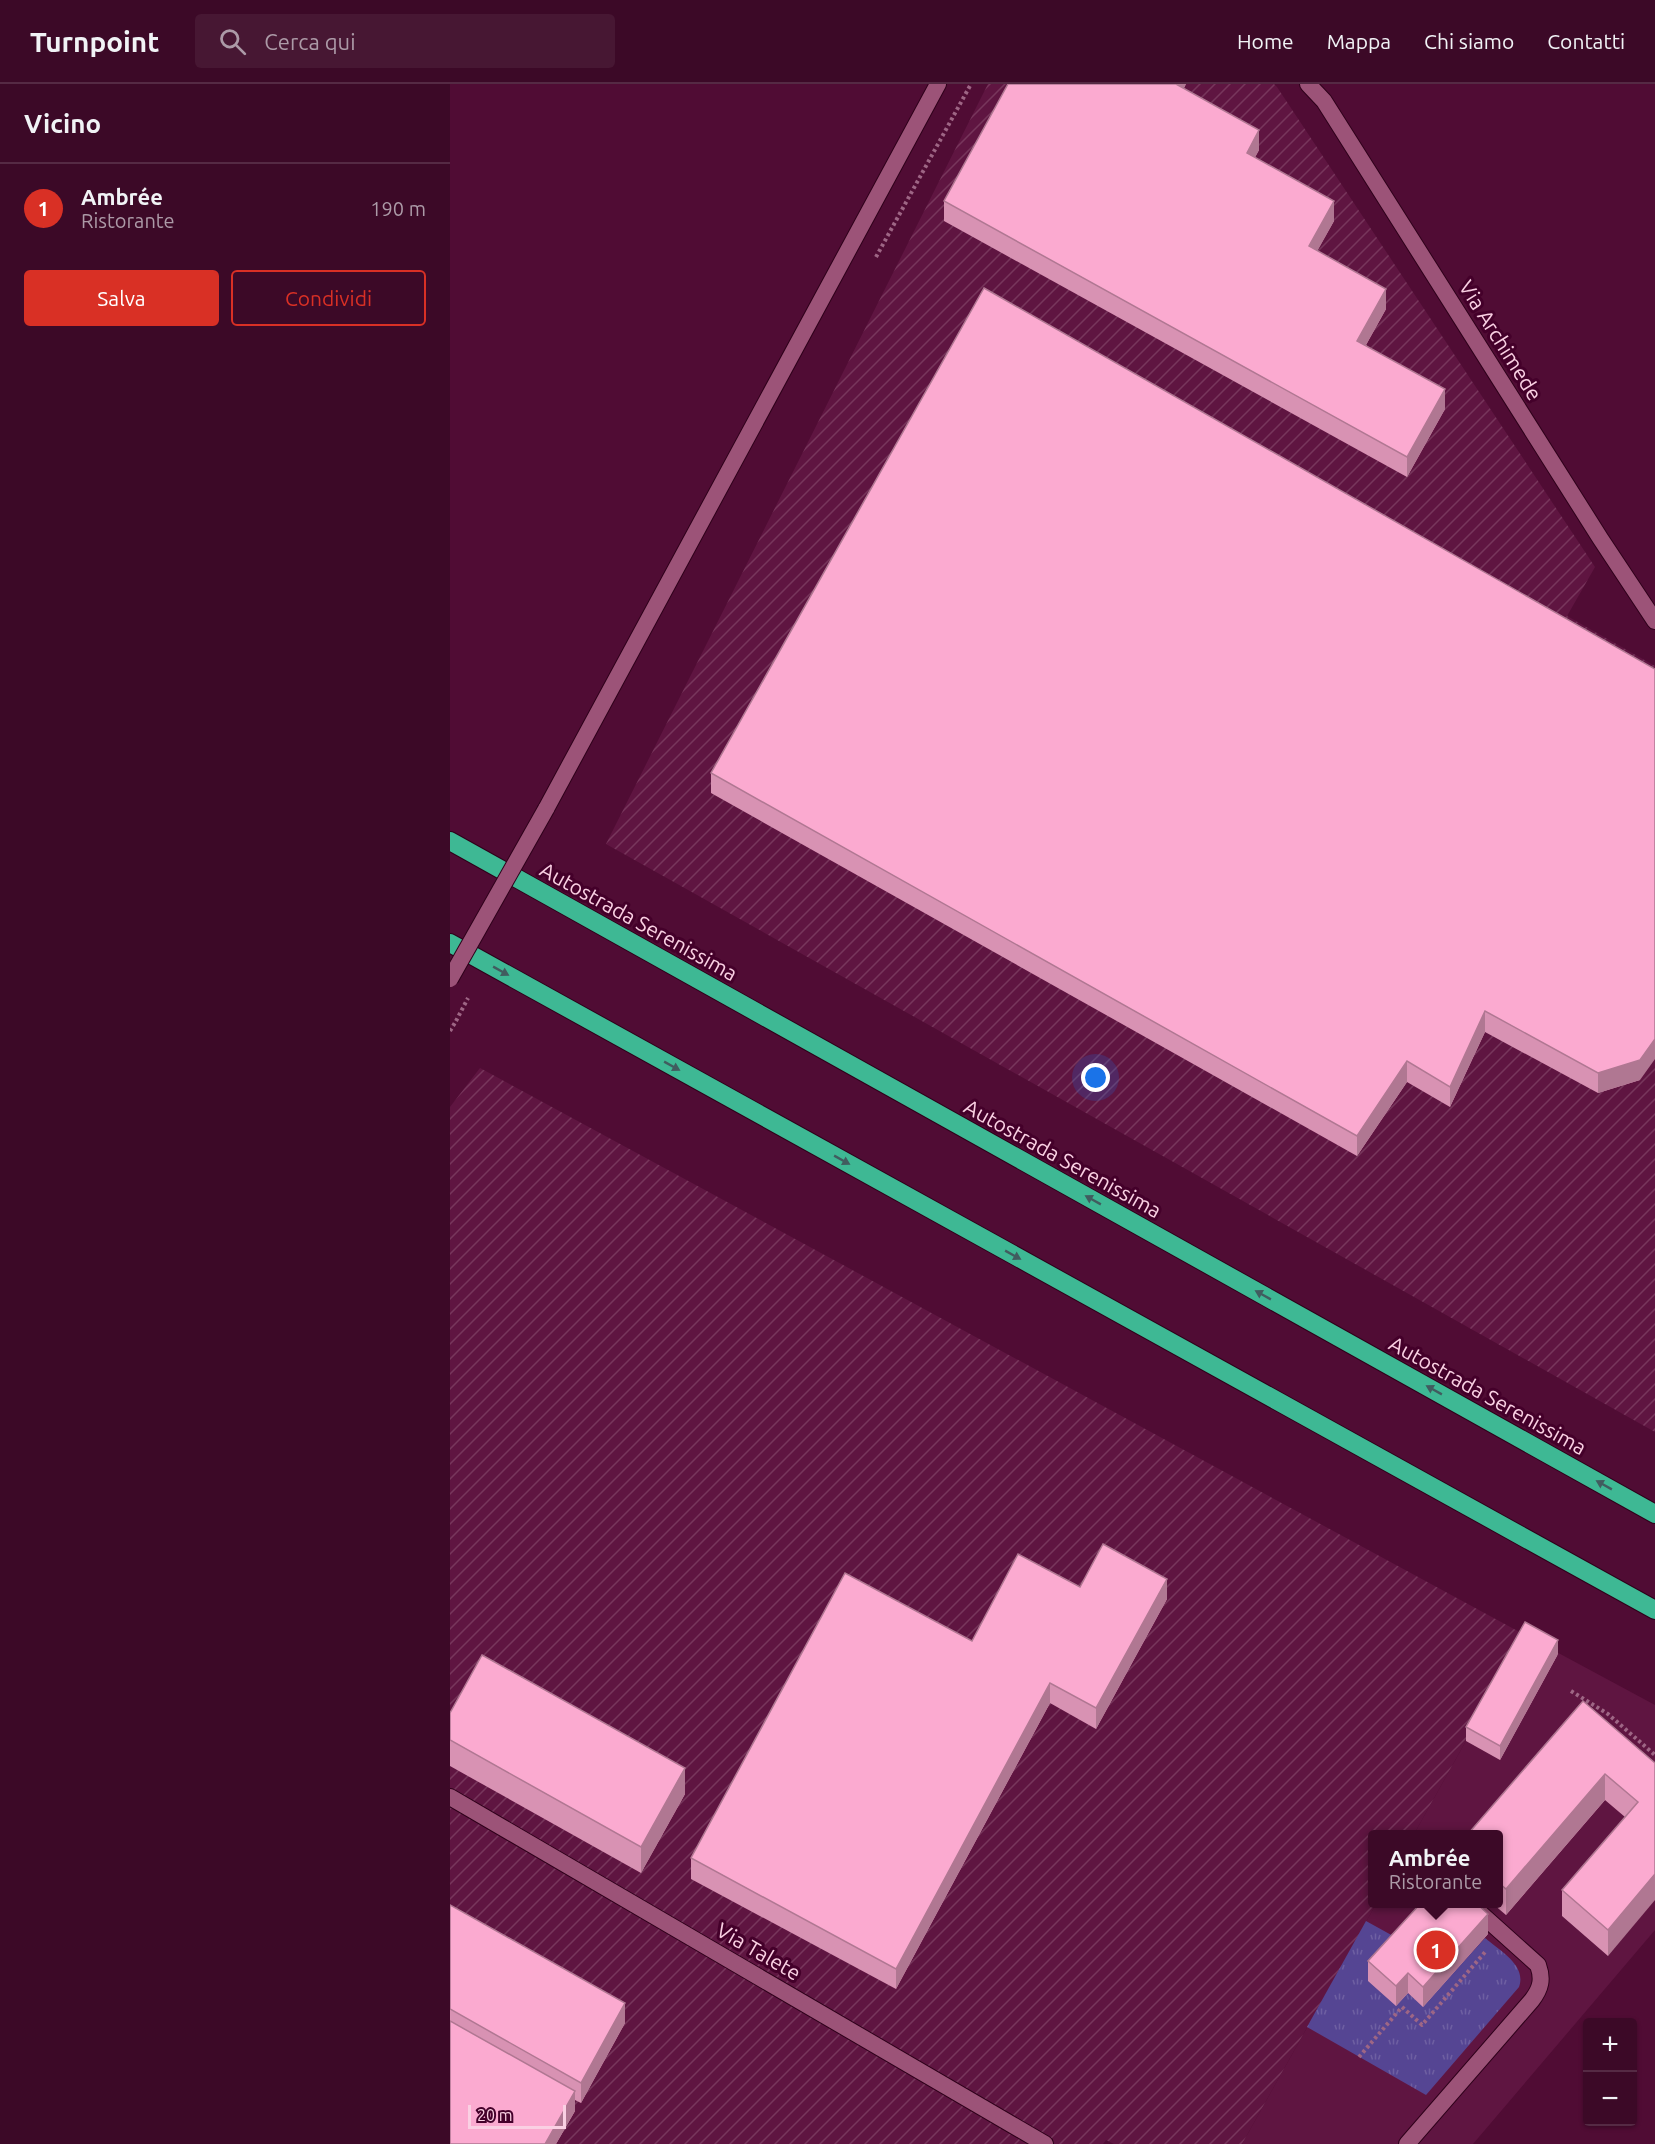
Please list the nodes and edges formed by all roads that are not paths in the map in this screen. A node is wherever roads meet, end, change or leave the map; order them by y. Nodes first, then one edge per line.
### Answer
1 (938, 84) edge
2 (1308, 84) edge
3 (1655, 621) edge
4 (450, 841) edge
5 (450, 943) edge
6 (450, 979) edge
7 (1655, 1514) edge
8 (1655, 1610) edge
9 (450, 1797) edge
10 (1474, 1908) edge
11 (1045, 2144) edge
12 (1407, 2144) edge

1 - 6 street, bridge
2 - 3 street, Via Archimede
7 -> 4 highway, Autostrada Serenissima
5 -> 8 highway
9 - 11 street, Via Talete
10 - 12 street

